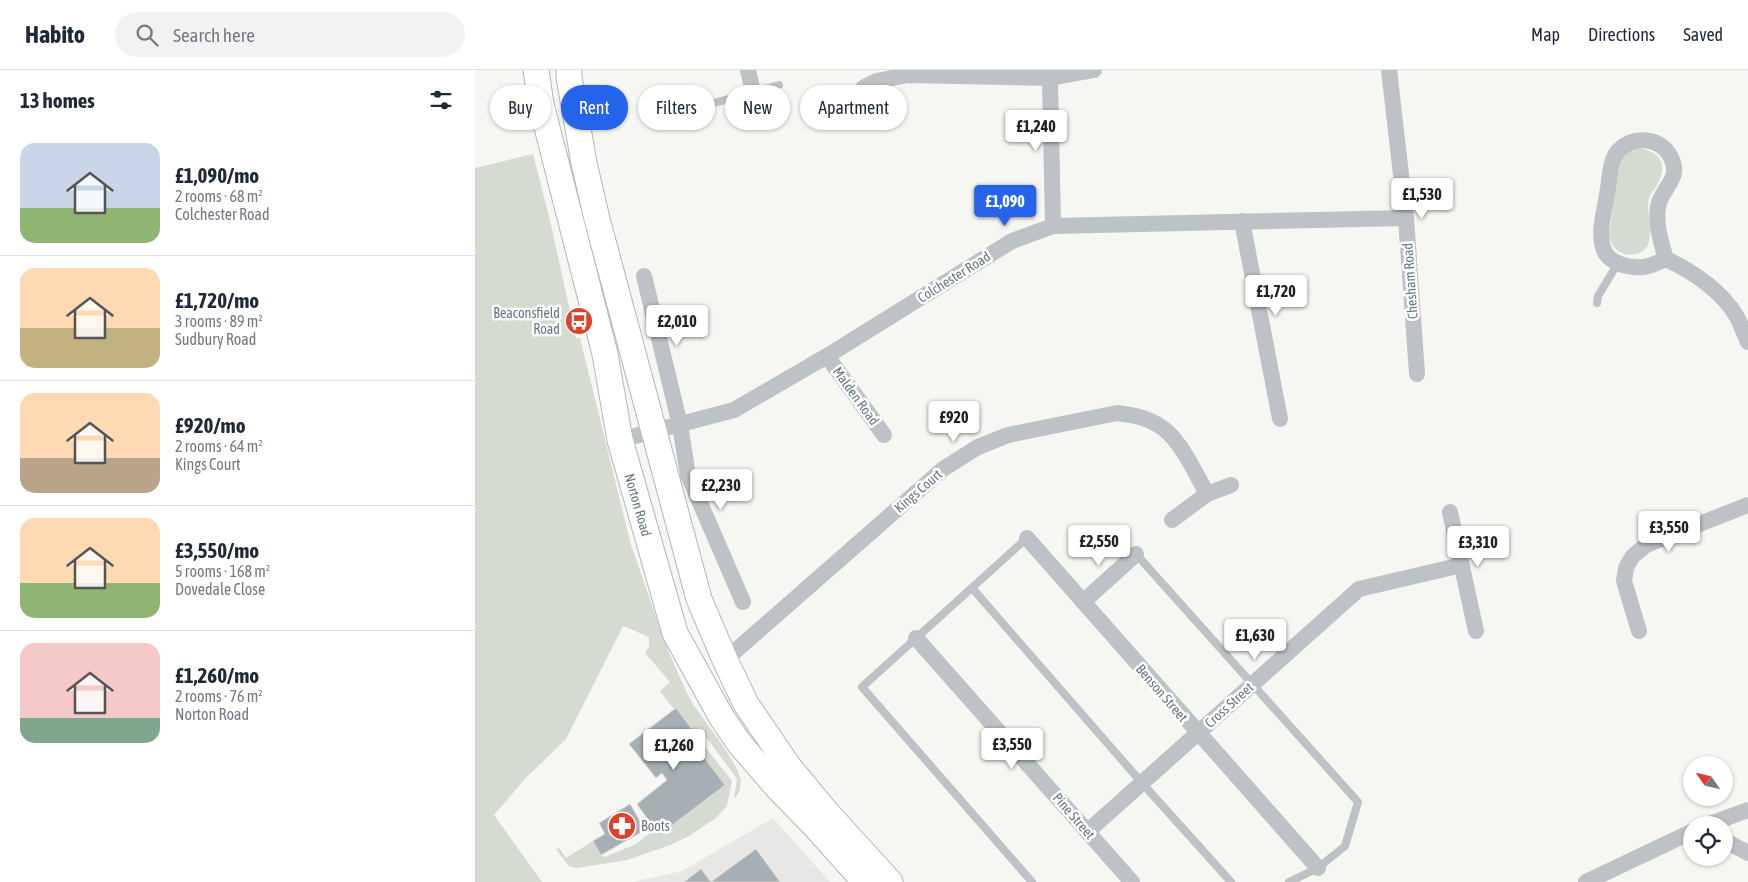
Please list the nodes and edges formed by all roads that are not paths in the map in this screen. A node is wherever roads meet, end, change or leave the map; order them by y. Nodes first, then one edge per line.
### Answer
1 (536, 70) edge
2 (569, 70) edge
3 (748, 70) edge
4 (1094, 70) edge
5 (1389, 70) edge
6 (1051, 78) junction
7 (872, 80) edge
8 (751, 85) edge
9 (725, 100) edge
10 (715, 103) dead end
11 (1406, 218) junction
12 (1242, 221) junction
13 (1053, 226) junction
14 (1666, 259) junction
15 (1618, 263) junction
16 (644, 276) dead end
17 (1597, 303) dead end
18 (1748, 342) edge
19 (827, 356) junction
20 (1417, 374) dead end
21 (1280, 419) dead end
22 (680, 425) junction
23 (655, 431) junction
24 (884, 435) dead end
25 (619, 440) junction
26 (1231, 485) dead end
27 (1207, 494) junction
28 (1748, 505) edge
29 (1450, 512) dead end
30 (1172, 520) dead end
31 (1027, 538) joint
32 (1136, 554) joint
33 (1462, 565) junction
34 (972, 588) junction
35 (743, 602) dead end
36 (1083, 602) junction
37 (1476, 631) dead end
38 (1639, 631) dead end
39 (916, 638) junction
40 (725, 660) junction
41 (1252, 684) junction
42 (1197, 733) junction
43 (1142, 783) junction
44 (1748, 810) edge
45 (1732, 816) edge
46 (1087, 832) junction
47 (1683, 836) edge
48 (1733, 845) edge
49 (1748, 853) edge
50 (1318, 868) junction
51 (1594, 880) edge
52 (865, 882) edge
53 (890, 882) edge
54 (1032, 882) edge
55 (1132, 882) edge
56 (1231, 882) edge
57 (1289, 882) edge

1 - 25 main road, Norton Road
2 - 23 main road
3 - 8 street
4 - 6 street
5 - 11 street, Chesham Road
6 - 7 street
6 - 13 street
9 - 10 lane
11 - 12 street, Colchester Road
11 - 20 street, Chesham Road
12 - 13 street, Colchester Road
12 - 21 street
13 - 19 street, Colchester Road
14 - 15 street
14 - 15 street
14 - 18 street
15 - 17 lane
16 - 22 street
19 - 22 street, Colchester Road
19 - 24 street, Malden Road
22 - 23 street, Colchester Road
22 - 35 street
23 - 25 street, Colchester Road
23 - 40 main road
25 - 52 main road, Norton Road
26 - 27 street
27 - 30 street
27 - 40 street, Kings Court
28 - 38 street
29 - 33 street
31 - 34 lane
31 - 36 street, Benson Street
32 - 36 street
32 - 41 lane
33 - 37 street
33 - 41 street, Cross Street
34 - 39 lane
34 - 43 lane
36 - 42 street, Benson Street
39 - 46 street, Pine Street
39 - 54 lane
40 - 53 main road
41 - 42 street, Cross Street
41 - 50 lane
42 - 43 street, Cross Street
42 - 50 street, Benson Street
43 - 46 street, Cross Street
43 - 56 lane
44 - 45 street
46 - 55 street, Pine Street
47 - 51 street
48 - 49 street
50 - 57 lane

